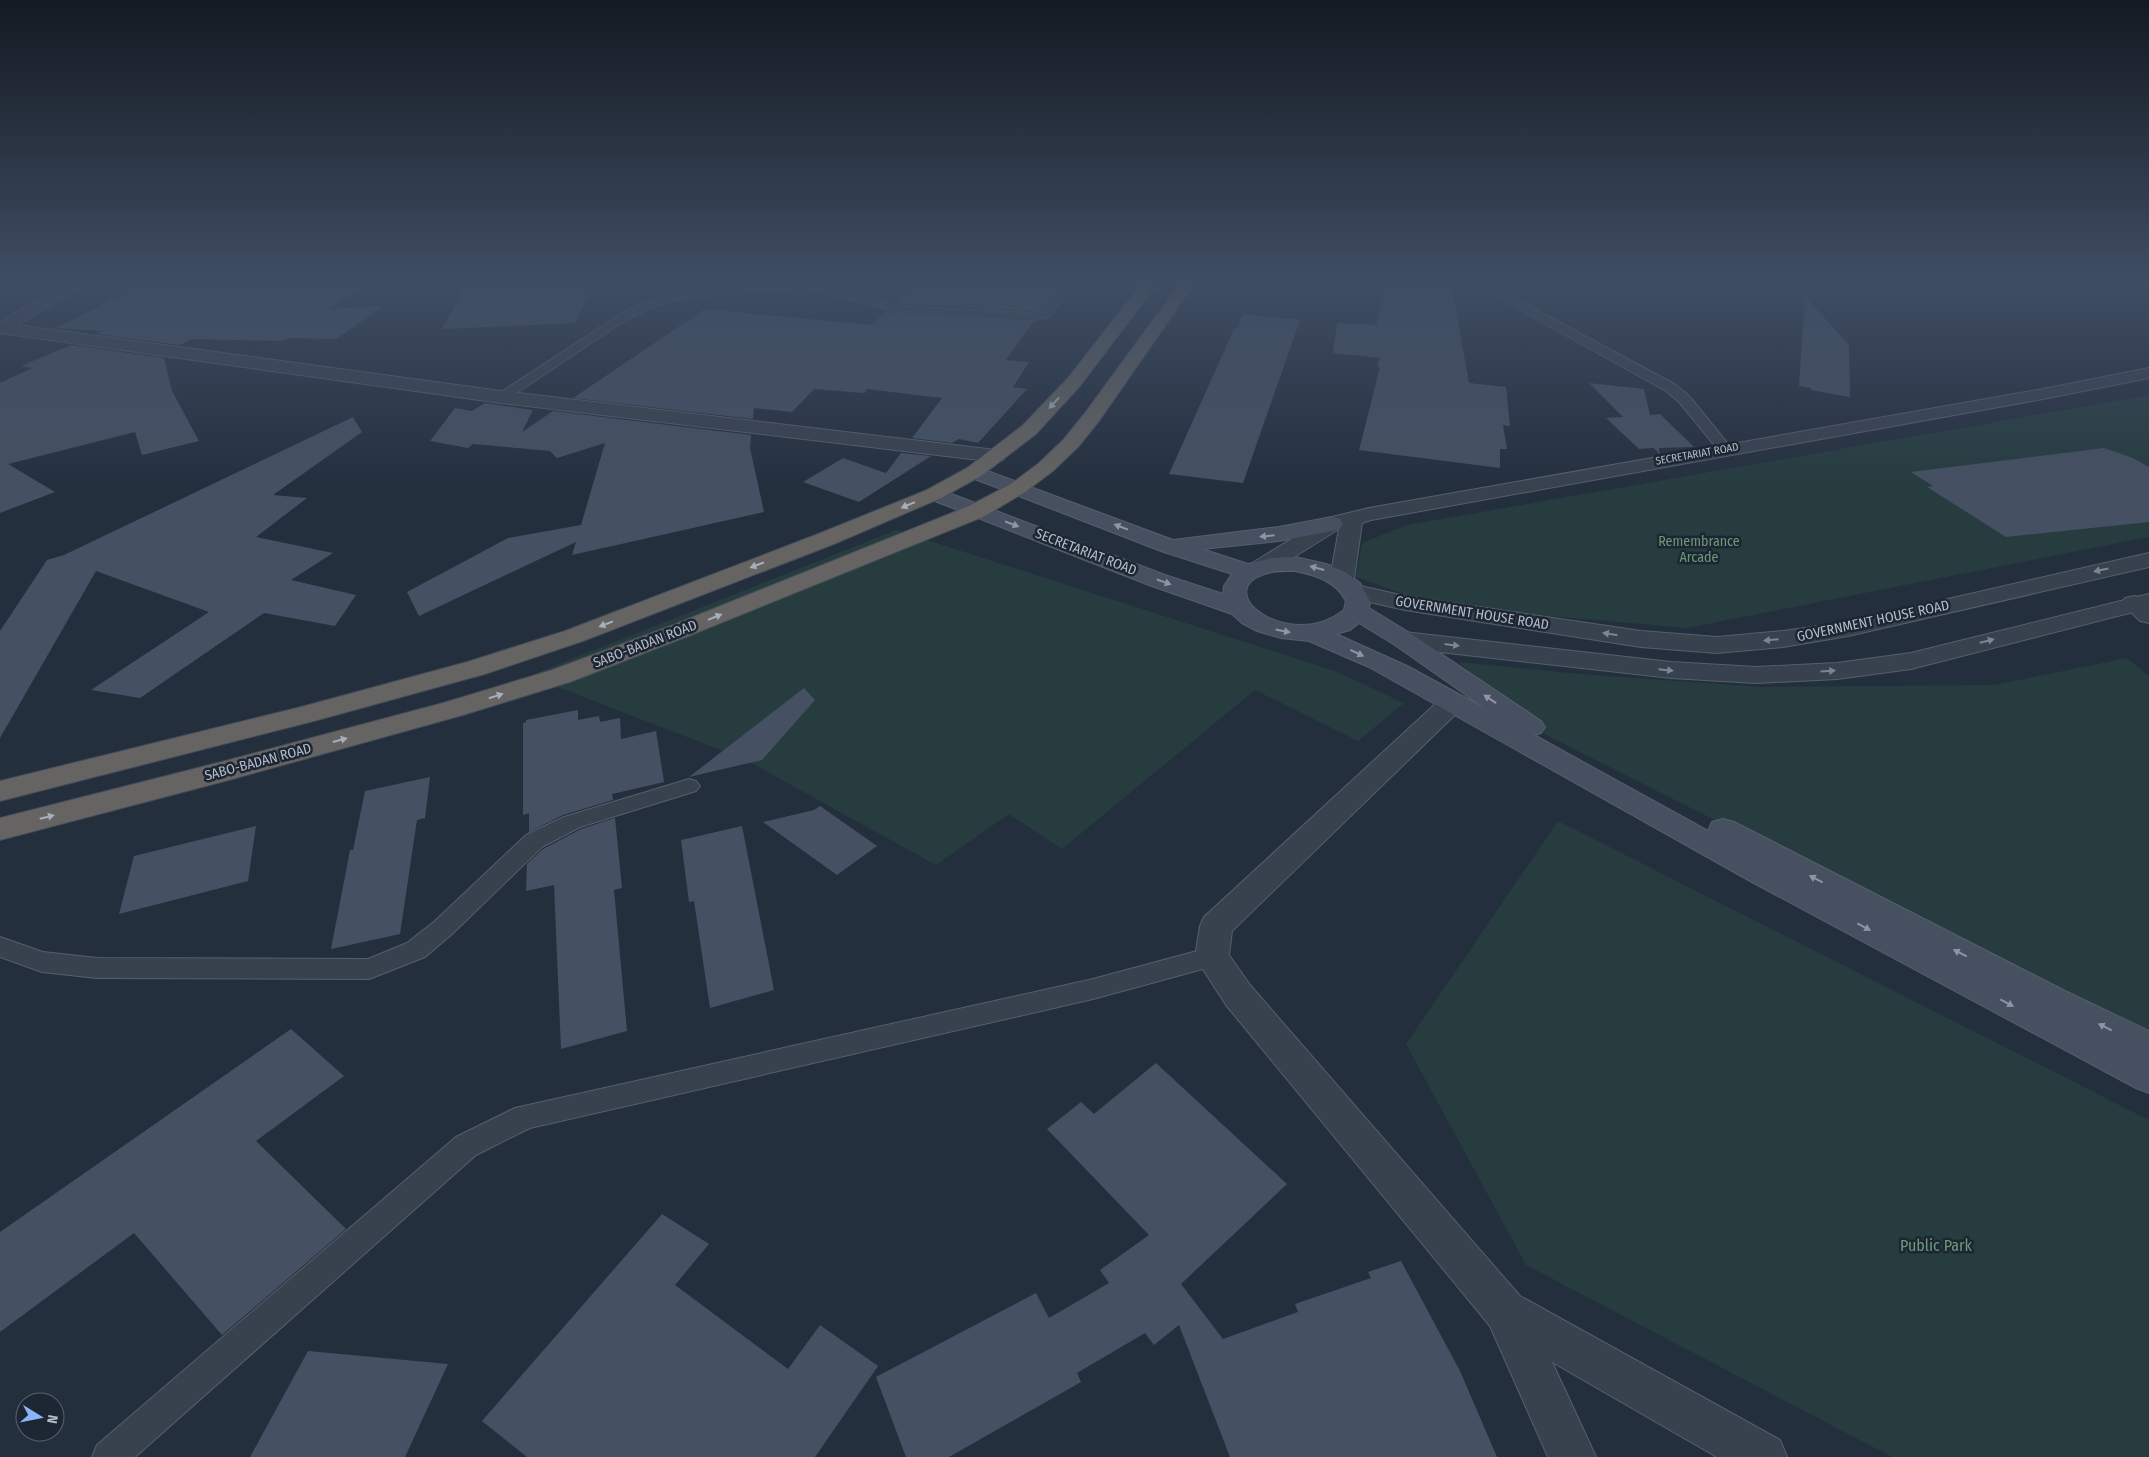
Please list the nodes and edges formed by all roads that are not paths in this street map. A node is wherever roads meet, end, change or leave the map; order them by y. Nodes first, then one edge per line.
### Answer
1 (167, 351) edge
2 (571, 351) edge
3 (1098, 351) edge
4 (1138, 351) edge
5 (1603, 351) edge
6 (2149, 373) edge
7 (2149, 390) edge
8 (2044, 394) junction
9 (501, 397) junction
10 (1725, 449) junction
11 (996, 456) junction
12 (974, 472) junction
13 (1018, 488) junction
14 (934, 494) junction
15 (978, 511) junction
16 (1341, 522) junction
17 (1169, 546) junction
18 (2149, 560) edge
19 (1256, 569) junction
20 (1352, 594) junction
21 (2144, 607) edge
22 (1239, 608) junction
23 (1313, 633) junction
24 (1404, 640) junction
25 (1452, 702) junction
26 (689, 786) dead end
27 (0, 791) edge
28 (0, 829) edge
29 (0, 947) edge
30 (1212, 957) junction
31 (2149, 1048) edge
32 (2149, 1077) edge
33 (1505, 1311) junction
34 (110, 1457) edge
35 (1572, 1457) edge
36 (1762, 1457) edge

1 - 9 street
2 - 9 lane
3 -> 11 highway
4 - 13 highway, SABO-BADAN ROAD
5 - 10 lane
6 - 8 street, SECRETARIAT ROAD
7 - 8 street, SECRETARIAT ROAD
8 - 10 street, SECRETARIAT ROAD
9 - 11 street
10 - 16 street, SECRETARIAT ROAD
11 - 12 highway
12 - 13 main road
12 - 14 highway
13 - 15 highway, SABO-BADAN ROAD
17 -> 13 main road
14 - 15 main road, SECRETARIAT ROAD
14 -> 27 highway
15 -> 22 main road, SECRETARIAT ROAD
28 -> 15 highway, SABO-BADAN ROAD
16 -> 17 main road
16 - 19 street, SECRETARIAT ROAD
16 - 20 street
17 - 19 main road
18 -> 20 street, GOVERNMENT HOUSE ROAD
20 -> 19 main road
19 - 22 main road
20 - 23 main road
20 - 24 main road
24 -> 21 street
22 -> 23 main road
23 -> 25 main road
31 -> 24 main road
25 - 30 street
25 -> 32 main road
26 - 29 lane
30 - 33 street
30 - 34 lane
33 - 35 street
33 - 36 street

